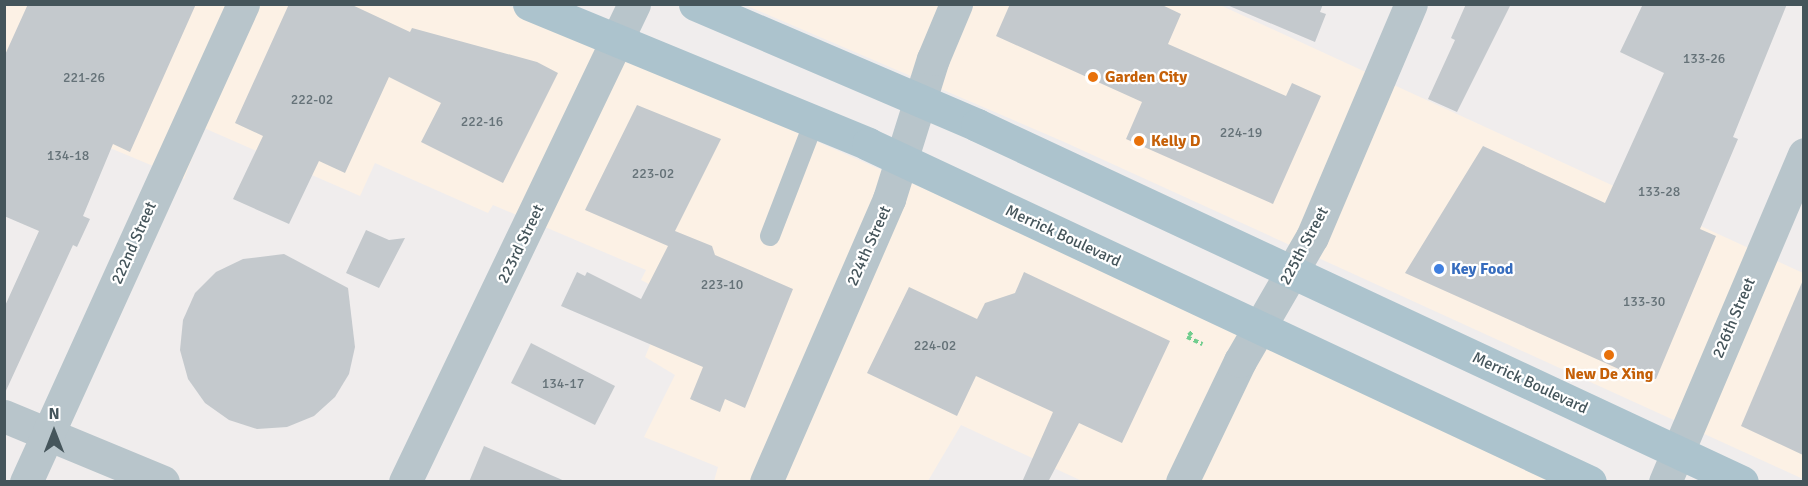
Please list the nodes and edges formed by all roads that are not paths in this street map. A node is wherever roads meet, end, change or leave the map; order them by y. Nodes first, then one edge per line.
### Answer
1 (243, 4) edge
2 (529, 4) edge
3 (634, 4) edge
4 (695, 4) edge
5 (956, 4) edge
6 (1411, 4) edge
7 (617, 41) junction
8 (920, 100) junction
9 (814, 122) junction
10 (1803, 154) edge
11 (901, 160) junction
12 (770, 236) dead end
13 (1291, 272) junction
14 (1260, 327) junction
15 (4, 416) edge
16 (47, 434) junction
17 (1677, 452) junction
18 (26, 482) edge
19 (163, 482) edge
20 (405, 482) edge
21 (766, 482) edge
22 (1182, 482) edge
23 (1590, 482) edge
24 (1665, 482) edge
25 (1742, 482) edge

1 - 16 street, 222nd Street
2 - 7 main road, Merrick Boulevard
3 - 7 street, 223rd Street
4 - 8 main road, Merrick Boulevard
5 - 8 street, 224th Street
6 - 13 street, 225th Street
7 - 9 main road, Merrick Boulevard
7 - 20 street, 223rd Street
8 - 11 street, 224th Street
8 - 13 main road, Merrick Boulevard
9 - 11 main road, Merrick Boulevard
9 - 12 lane
10 - 17 street, 226th Street
11 - 14 main road, Merrick Boulevard
11 - 21 street, 224th Street
13 - 14 street, 225th Street
13 - 17 main road, Merrick Boulevard
14 - 22 street, 225th Street
14 - 23 main road, Merrick Boulevard
15 - 16 street
16 - 18 street, 222nd Street
16 - 19 street
17 - 24 street, 226th Street
17 - 25 main road, Merrick Boulevard

